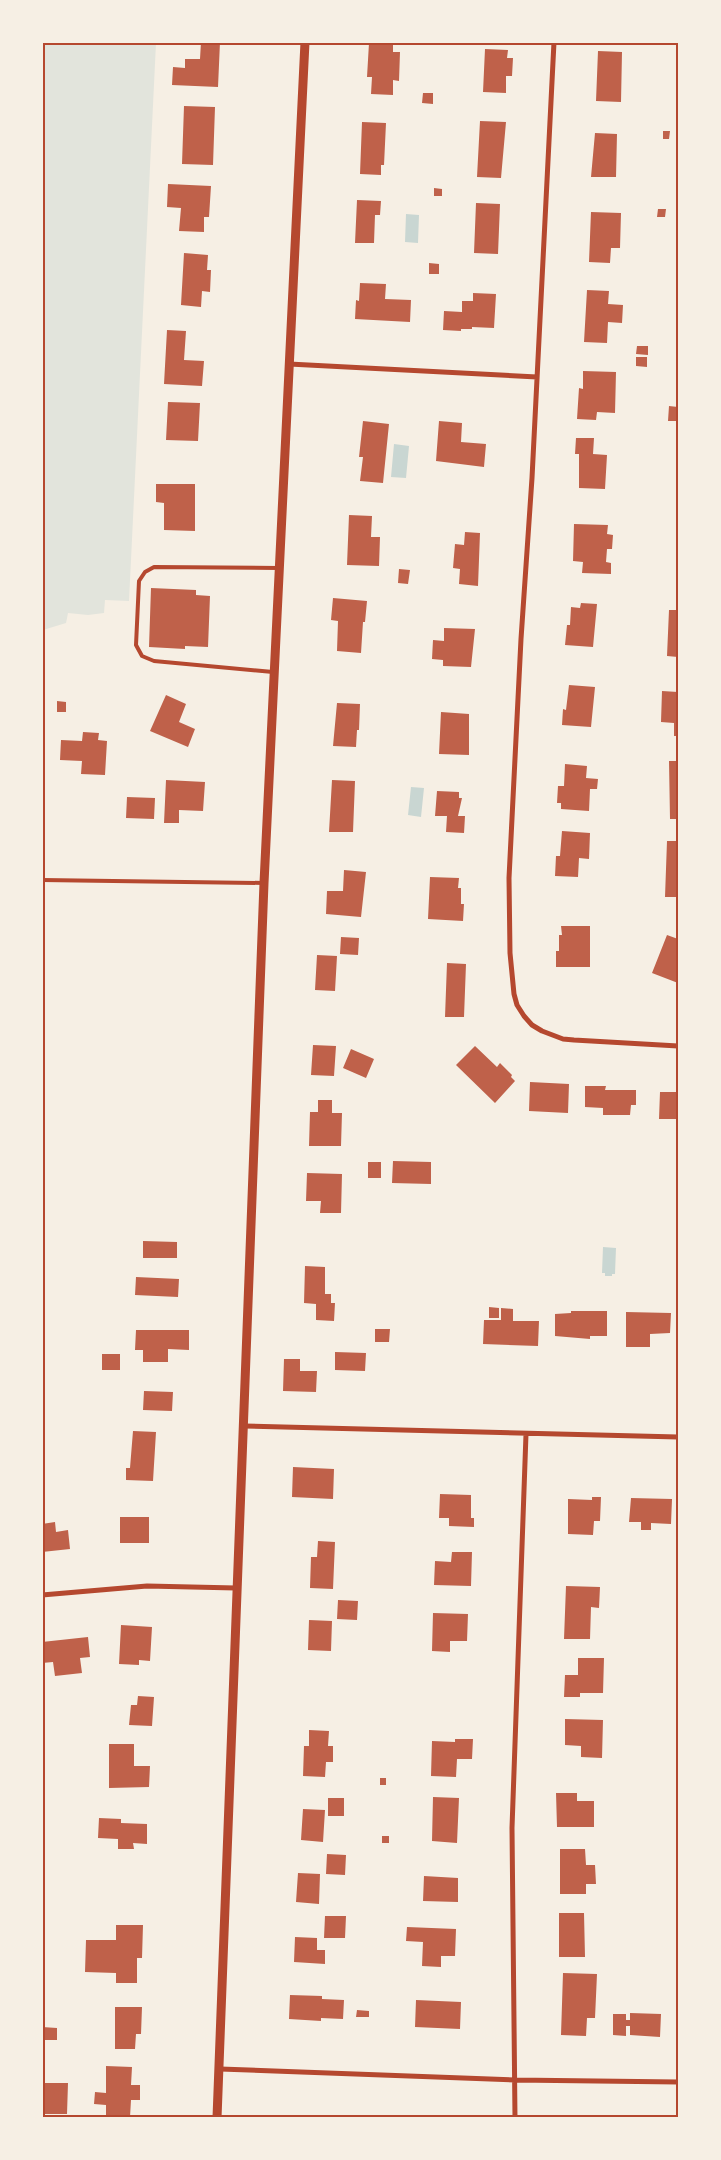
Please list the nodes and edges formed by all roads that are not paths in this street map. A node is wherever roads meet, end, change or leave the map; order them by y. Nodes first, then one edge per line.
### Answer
1 (305, 42) edge
2 (554, 42) edge
3 (288, 364) junction
4 (537, 377) junction
5 (279, 568) junction
6 (274, 672) junction
7 (42, 880) edge
8 (264, 883) junction
9 (678, 1046) edge
10 (244, 1426) junction
11 (526, 1434) junction
12 (678, 1437) edge
13 (236, 1588) junction
14 (42, 1595) edge
15 (220, 2069) junction
16 (515, 2080) junction
17 (678, 2082) edge
18 (217, 2118) edge
19 (515, 2118) edge

1 - 3 street
2 - 4 street
3 - 4 street
3 - 5 street
4 - 9 street
5 - 6 street
5 - 6 lane
6 - 8 street
7 - 8 lane
8 - 10 street
10 - 11 street
10 - 13 street
11 - 12 street
11 - 16 street
13 - 14 street
13 - 15 street
15 - 16 street
15 - 18 street
16 - 17 street
16 - 19 street

